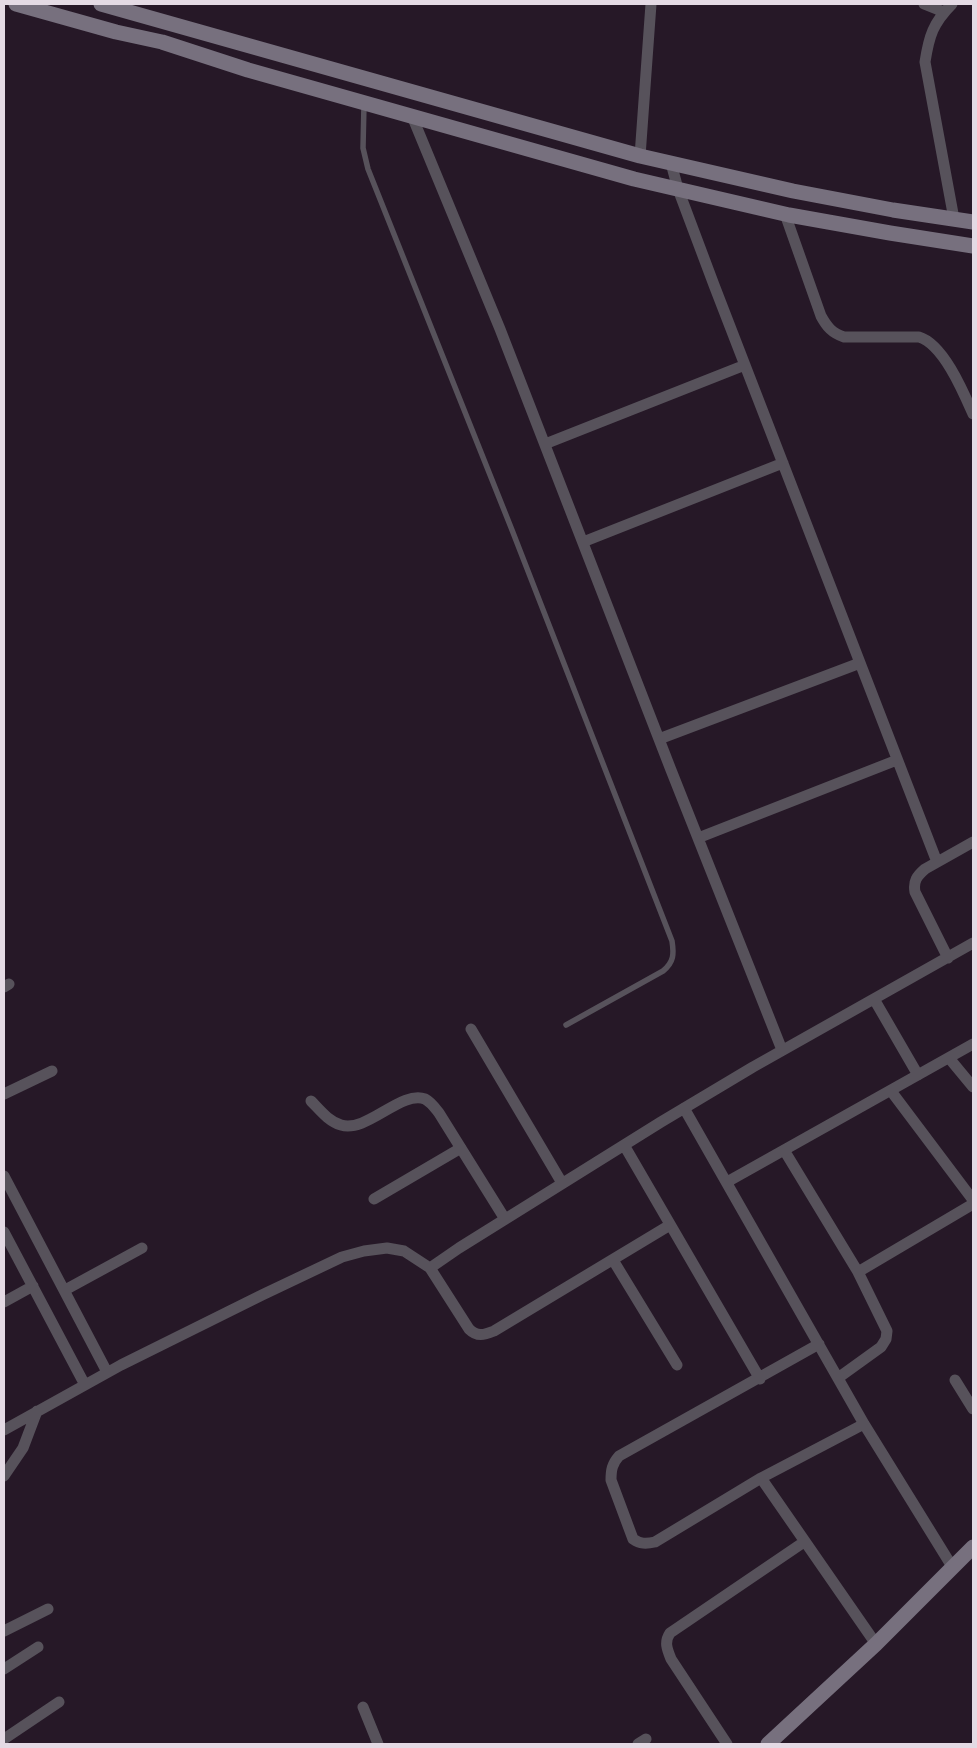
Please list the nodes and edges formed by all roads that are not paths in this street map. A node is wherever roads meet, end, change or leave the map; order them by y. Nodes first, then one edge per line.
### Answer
1 (16, 4) edge
2 (101, 4) edge
3 (650, 4) edge
4 (924, 4) edge
5 (948, 8) edge
6 (364, 102) junction
7 (412, 116) junction
8 (640, 156) junction
9 (671, 163) junction
10 (678, 189) junction
11 (785, 214) junction
12 (954, 219) junction
13 (973, 222) edge
14 (973, 246) edge
15 (745, 365) junction
16 (969, 395) edge
17 (973, 414) edge
18 (545, 444) junction
19 (783, 464) junction
20 (583, 542) junction
21 (860, 663) junction
22 (659, 740) junction
23 (897, 760) junction
24 (698, 838) junction
25 (973, 842) edge
26 (937, 862) junction
27 (973, 943) edge
28 (948, 958) junction
29 (874, 999) junction
30 (566, 1026) dead end
31 (471, 1029) dead end
32 (973, 1044) edge
33 (782, 1050) junction
34 (949, 1058) junction
35 (52, 1071) dead end
36 (918, 1075) junction
37 (973, 1087) edge
38 (891, 1091) junction
39 (4, 1094) edge
40 (311, 1101) dead end
41 (684, 1108) junction
42 (624, 1145) junction
43 (461, 1148) junction
44 (784, 1150) junction
45 (4, 1176) edge
46 (727, 1182) junction
47 (562, 1183) junction
48 (374, 1199) dead end
49 (973, 1202) edge
50 (505, 1219) junction
51 (670, 1225) junction
52 (4, 1232) edge
53 (142, 1248) dead end
54 (613, 1260) junction
55 (430, 1268) junction
56 (858, 1272) junction
57 (33, 1286) junction
58 (65, 1290) junction
59 (4, 1302) edge
60 (819, 1344) junction
61 (677, 1365) dead end
62 (107, 1372) junction
63 (760, 1378) junction
64 (838, 1378) junction
65 (955, 1380) dead end
66 (85, 1384) junction
67 (973, 1409) edge
68 (37, 1412) junction
69 (864, 1424) junction
70 (4, 1430) edge
71 (4, 1476) edge
72 (760, 1478) junction
73 (804, 1542) junction
74 (973, 1547) edge
75 (953, 1568) junction
76 (48, 1609) dead end
77 (4, 1631) edge
78 (876, 1644) junction
79 (38, 1647) dead end
80 (4, 1669) edge
81 (59, 1702) dead end
82 (363, 1707) dead end
83 (4, 1739) edge
84 (378, 1744) edge
85 (727, 1744) edge
86 (768, 1744) edge

1 - 6 main road
2 - 8 main road
3 - 8 street
4 - 5 street
5 - 12 street
6 - 7 main road
6 - 30 lane
7 - 10 main road
7 - 18 street
8 - 9 main road
9 - 10 street
9 - 12 main road
10 - 11 main road
10 - 15 street
11 - 14 main road
11 - 16 street
12 - 13 main road
15 - 18 street
15 - 19 street
16 - 17 street
18 - 20 street
19 - 20 street
19 - 21 street
20 - 22 street
21 - 22 street
21 - 23 street
22 - 24 street
23 - 24 street
23 - 26 street
24 - 33 street
25 - 26 street
26 - 28 street
27 - 28 street
28 - 29 street
29 - 33 street
29 - 36 street
31 - 47 street
32 - 34 street
33 - 41 street
34 - 36 street
34 - 37 street
35 - 39 street
36 - 38 street
38 - 44 street
38 - 49 street
40 - 43 street
41 - 42 street
41 - 46 street
42 - 47 street
42 - 51 street
43 - 48 street
43 - 50 street
44 - 46 street
44 - 56 street
45 - 58 street
46 - 60 street
47 - 50 street
49 - 56 street
50 - 55 street
51 - 54 street
51 - 63 street
52 - 57 street
53 - 58 street
54 - 55 street
54 - 61 street
55 - 62 street
56 - 64 street
57 - 59 street
57 - 66 street
58 - 62 street
60 - 63 street
60 - 64 street
62 - 66 street
63 - 72 street
64 - 69 street
65 - 67 street
66 - 68 street
68 - 70 street
68 - 71 street
69 - 72 street
69 - 75 street
72 - 73 street
73 - 78 street
73 - 85 street
74 - 75 main road
75 - 78 main road
76 - 77 street
78 - 86 main road
79 - 80 street
81 - 83 street
82 - 84 street

